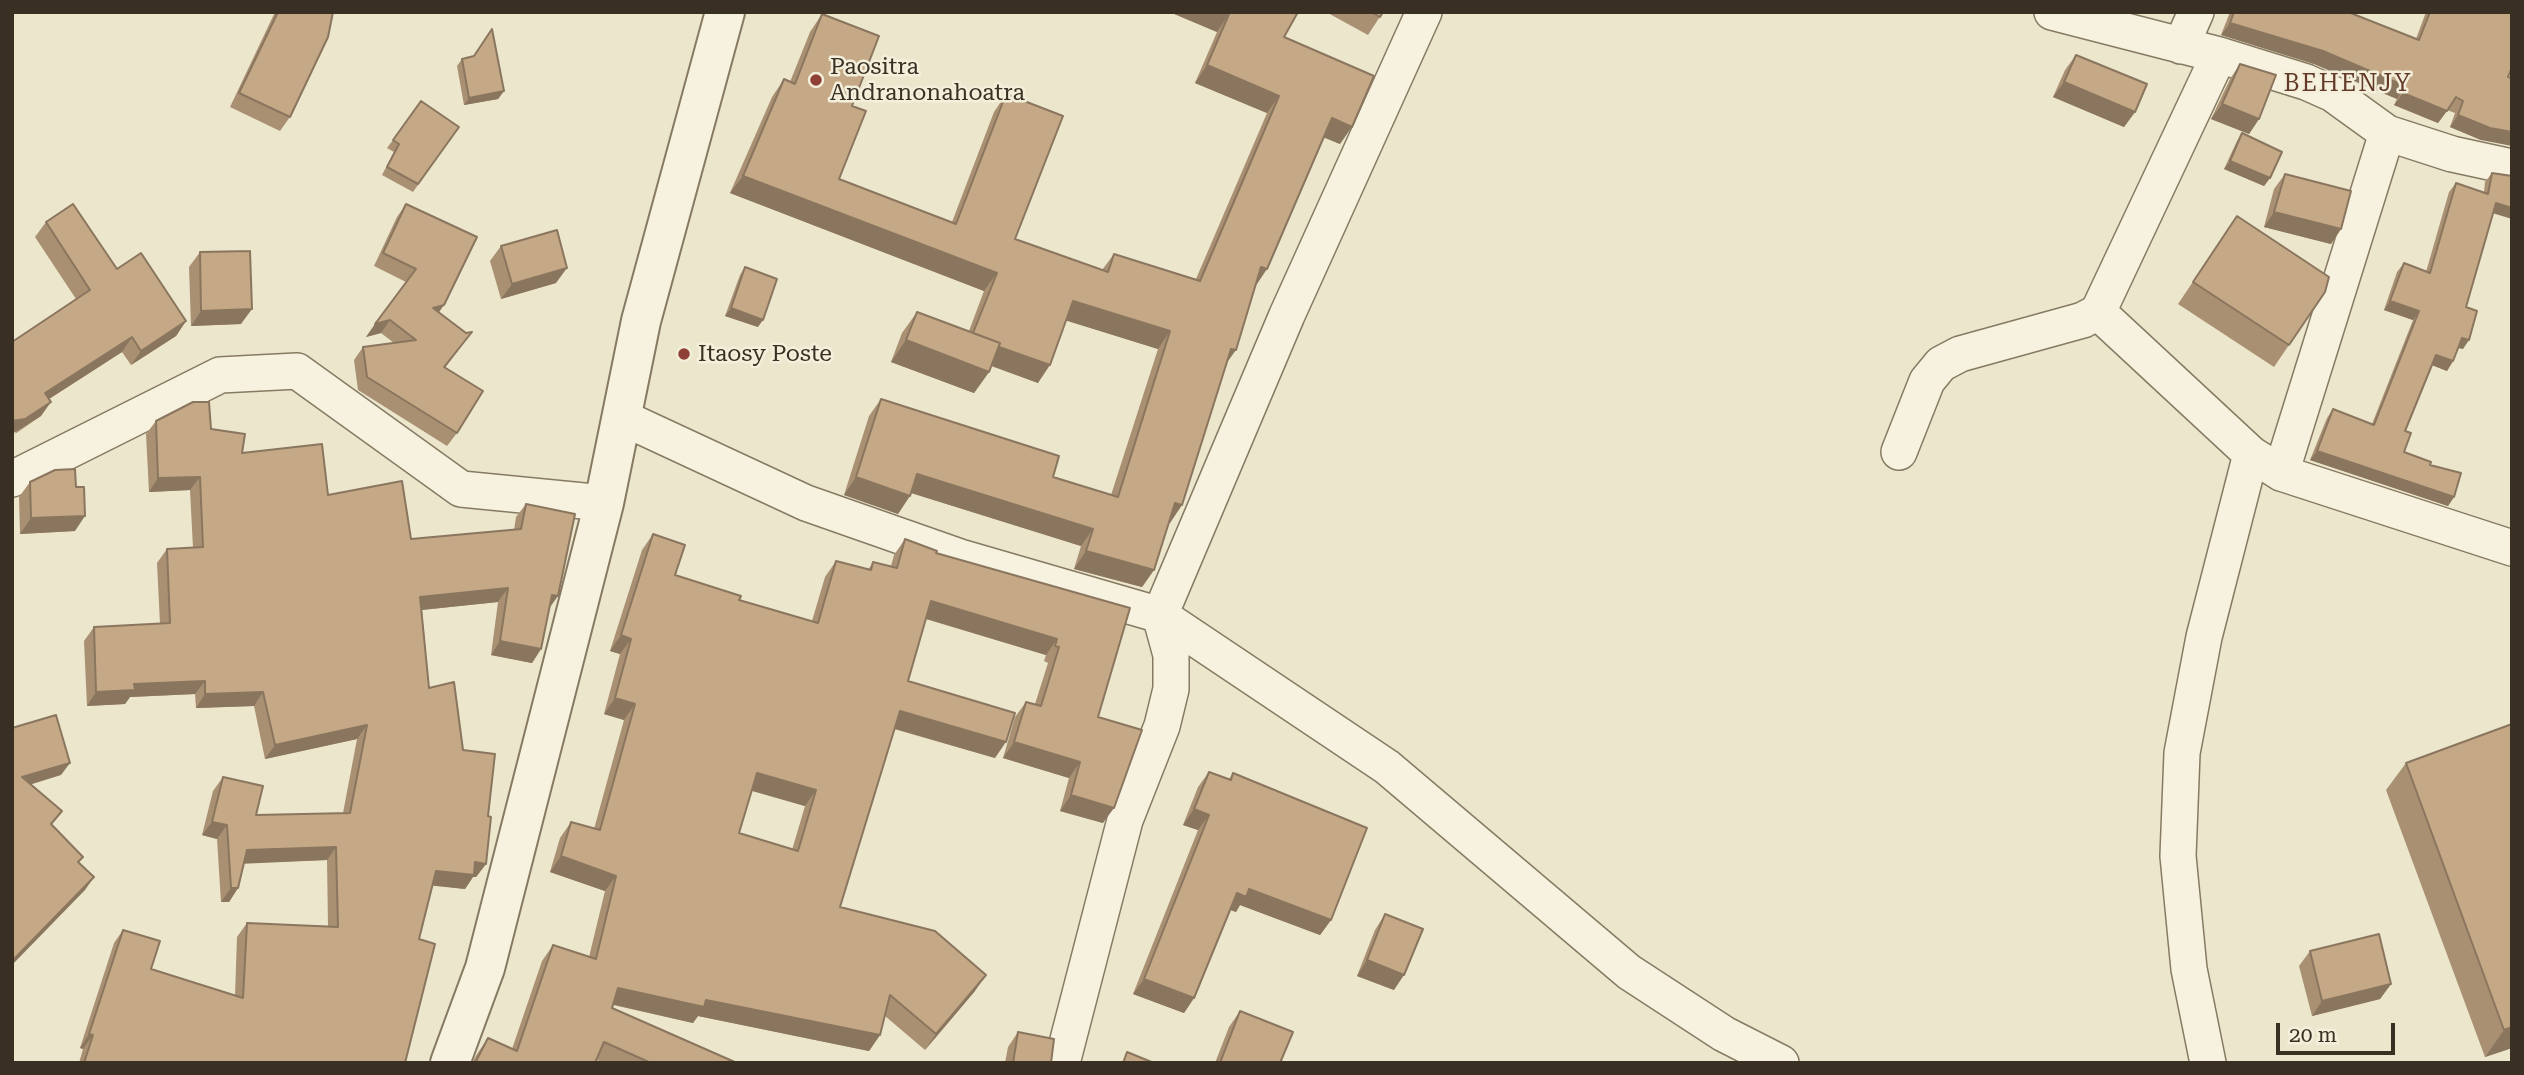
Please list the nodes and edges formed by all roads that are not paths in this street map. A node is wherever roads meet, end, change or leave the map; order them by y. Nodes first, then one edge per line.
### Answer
1 (725, 12) edge
2 (1423, 12) edge
3 (2052, 12) edge
4 (2196, 12) edge
5 (2181, 46) junction
6 (2219, 55) junction
7 (2387, 133) junction
8 (2512, 167) edge
9 (2098, 312) junction
10 (621, 417) junction
11 (1899, 452) dead end
12 (2251, 454) junction
13 (2281, 473) junction
14 (12, 479) edge
15 (604, 503) junction
16 (2512, 548) edge
17 (1160, 615) junction
18 (450, 1063) edge
19 (1062, 1063) edge
20 (1781, 1063) edge
21 (2208, 1063) edge

1 - 10 street
2 - 17 street
3 - 5 street
4 - 5 street
5 - 6 street
6 - 7 street
6 - 9 street
7 - 8 street
7 - 13 street
9 - 11 street
9 - 12 street
10 - 15 street
10 - 17 street
12 - 13 street
12 - 21 street
13 - 16 street
14 - 15 street
15 - 18 street
17 - 19 street
17 - 20 street

